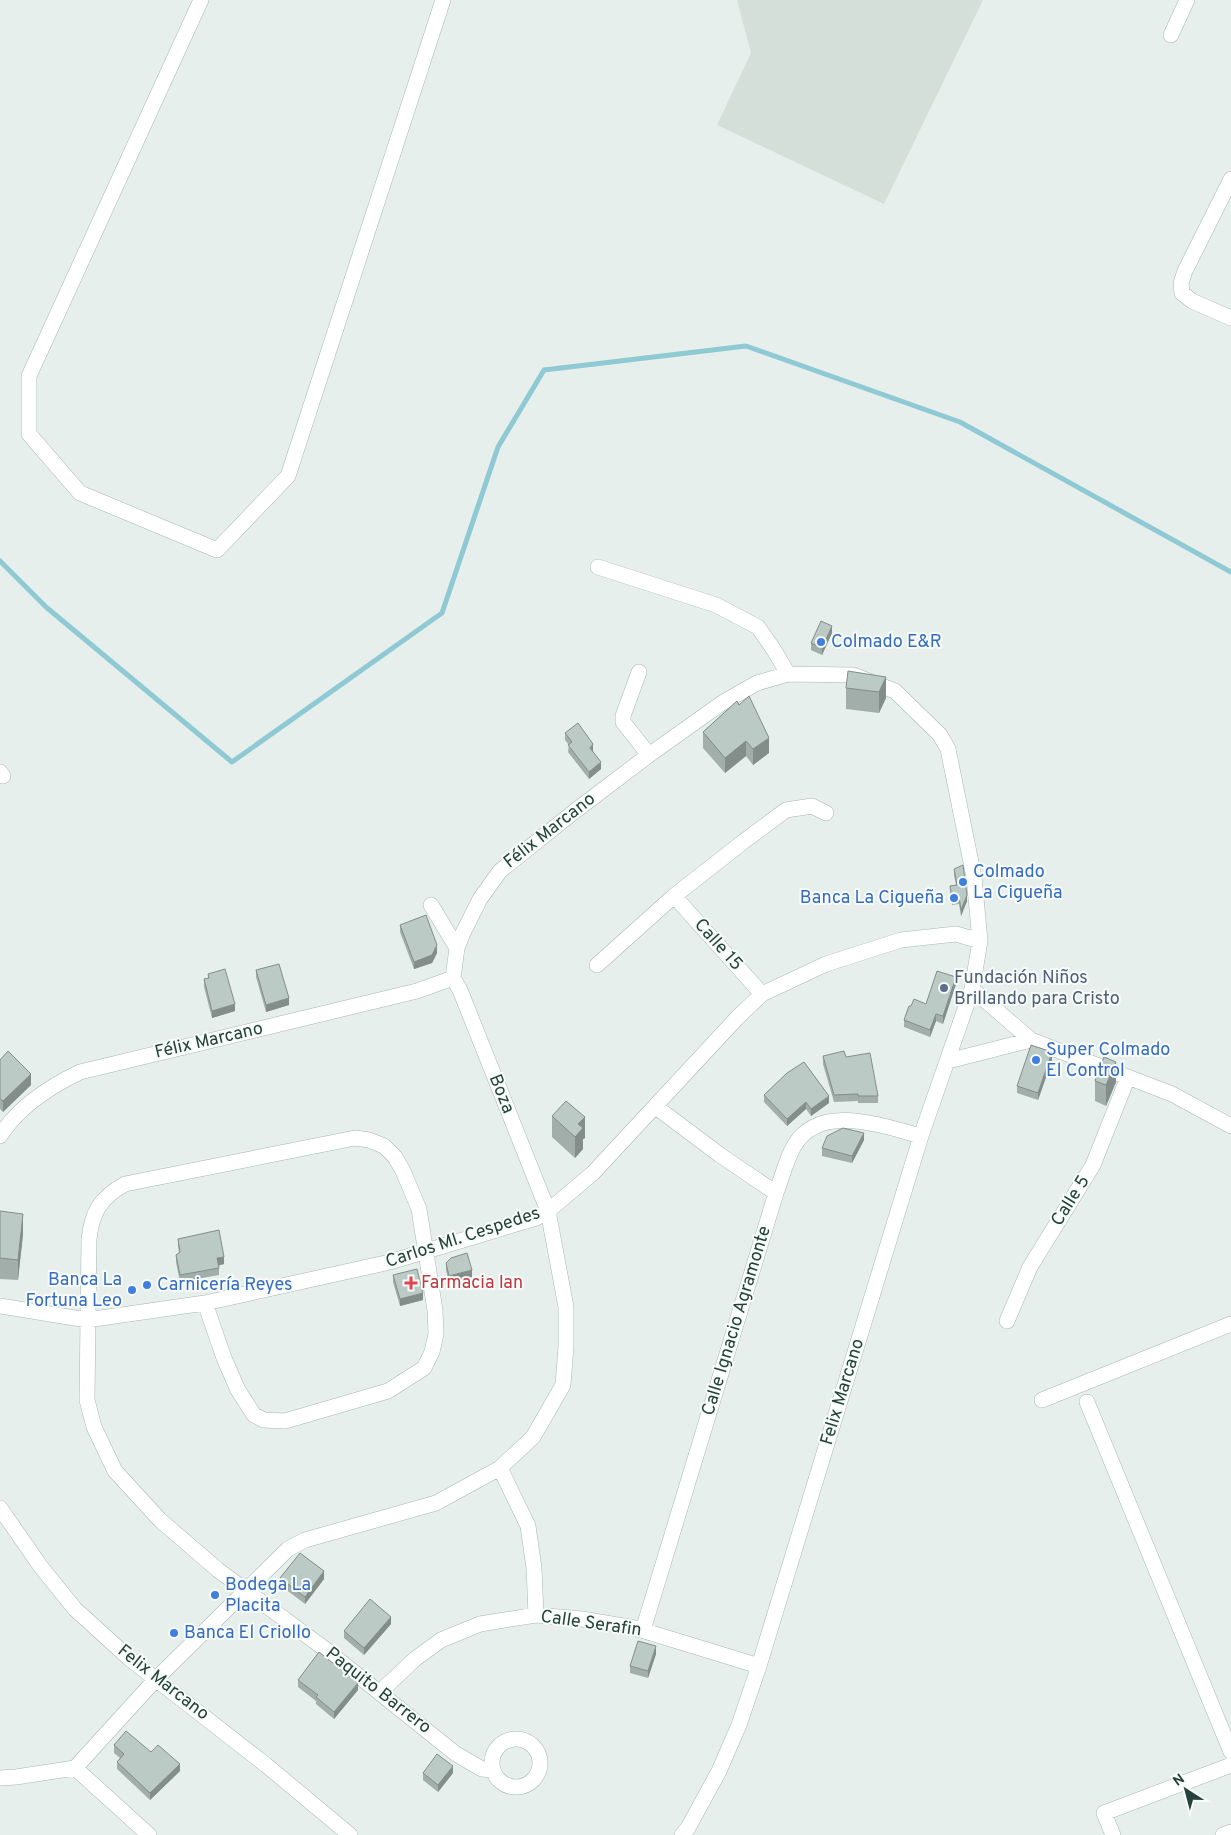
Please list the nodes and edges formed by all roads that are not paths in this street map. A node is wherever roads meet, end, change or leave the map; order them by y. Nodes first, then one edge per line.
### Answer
1 (201, 0) edge
2 (443, 0) edge
3 (1188, 0) edge
4 (1171, 34) dead end
5 (1231, 179) edge
6 (1231, 318) edge
7 (598, 567) dead end
8 (639, 672) dead end
9 (788, 674) junction
10 (649, 755) junction
11 (826, 813) dead end
12 (674, 896) junction
13 (431, 905) dead end
14 (980, 941) junction
15 (458, 948) junction
16 (598, 966) dead end
17 (453, 978) junction
18 (972, 989) junction
19 (762, 994) junction
20 (1031, 1040) junction
21 (948, 1061) junction
22 (1128, 1077) junction
23 (656, 1107) junction
24 (1231, 1126) edge
25 (0, 1136) edge
26 (921, 1136) junction
27 (776, 1193) junction
28 (548, 1211) junction
29 (427, 1252) junction
30 (205, 1303) junction
31 (0, 1306) edge
32 (87, 1320) junction
33 (1007, 1321) dead end
34 (1231, 1324) edge
35 (1042, 1400) dead end
36 (1087, 1402) dead end
37 (500, 1468) junction
38 (2, 1516) edge
39 (248, 1590) junction
40 (536, 1615) junction
41 (643, 1630) junction
42 (760, 1666) junction
43 (156, 1679) junction
44 (380, 1692) junction
45 (1231, 1752) edge
46 (1231, 1765) edge
47 (75, 1768) junction
48 (493, 1770) dead end
49 (0, 1778) edge
50 (1231, 1832) edge
51 (149, 1835) edge
52 (350, 1835) edge
53 (682, 1835) edge
54 (1113, 1835) edge
55 (1223, 1835) edge

1 - 2 street
3 - 4 street
5 - 6 street
7 - 9 street
8 - 10 street
9 - 10 street, Félix Marcano
9 - 14 street, Félix Marcano
10 - 15 street, Félix Marcano
11 - 12 street
12 - 16 street
12 - 19 street, Calle 15
13 - 15 street
14 - 18 street, Felix Marcano
14 - 19 street, Carlos Ml. Cespedes
15 - 17 street, Félix Marcano
17 - 25 street, Félix Marcano
17 - 28 street, Boza
18 - 20 street
18 - 21 street, Felix Marcano
19 - 23 street, Carlos Ml. Cespedes
20 - 21 street
20 - 22 street
21 - 26 street, Felix Marcano
22 - 24 street
22 - 33 street, Calle 5
23 - 27 street
23 - 28 street, Carlos Ml. Cespedes
26 - 27 street, Calle Ignacio Agramonte
26 - 42 street, Felix Marcano
27 - 41 street, Calle Ignacio Agramonte
28 - 29 street, Carlos Ml. Cespedes
28 - 37 street, Boza
29 - 30 street, Carlos Ml. Cespedes
29 - 30 street, Paquito Barrero
29 - 32 street, Paquito Barrero
30 - 32 street, Carlos Ml. Cespedes
31 - 32 street, Carlos Ml. Cespedes
32 - 39 street, Paquito Barrero
34 - 35 street
36 - 45 street
37 - 39 street, Boza
37 - 40 street
38 - 43 street, Felix Marcano
39 - 43 street, Boza
39 - 44 street, Paquito Barrero
40 - 41 street, Calle Serafin
40 - 44 street, Calle Serafin
41 - 42 street, Calle Serafin
42 - 53 street, Felix Marcano
43 - 47 street, Boza
43 - 52 street, Felix Marcano
44 - 48 street, Paquito Barrero
46 - 54 street
47 - 49 street
47 - 51 street
50 - 55 street

